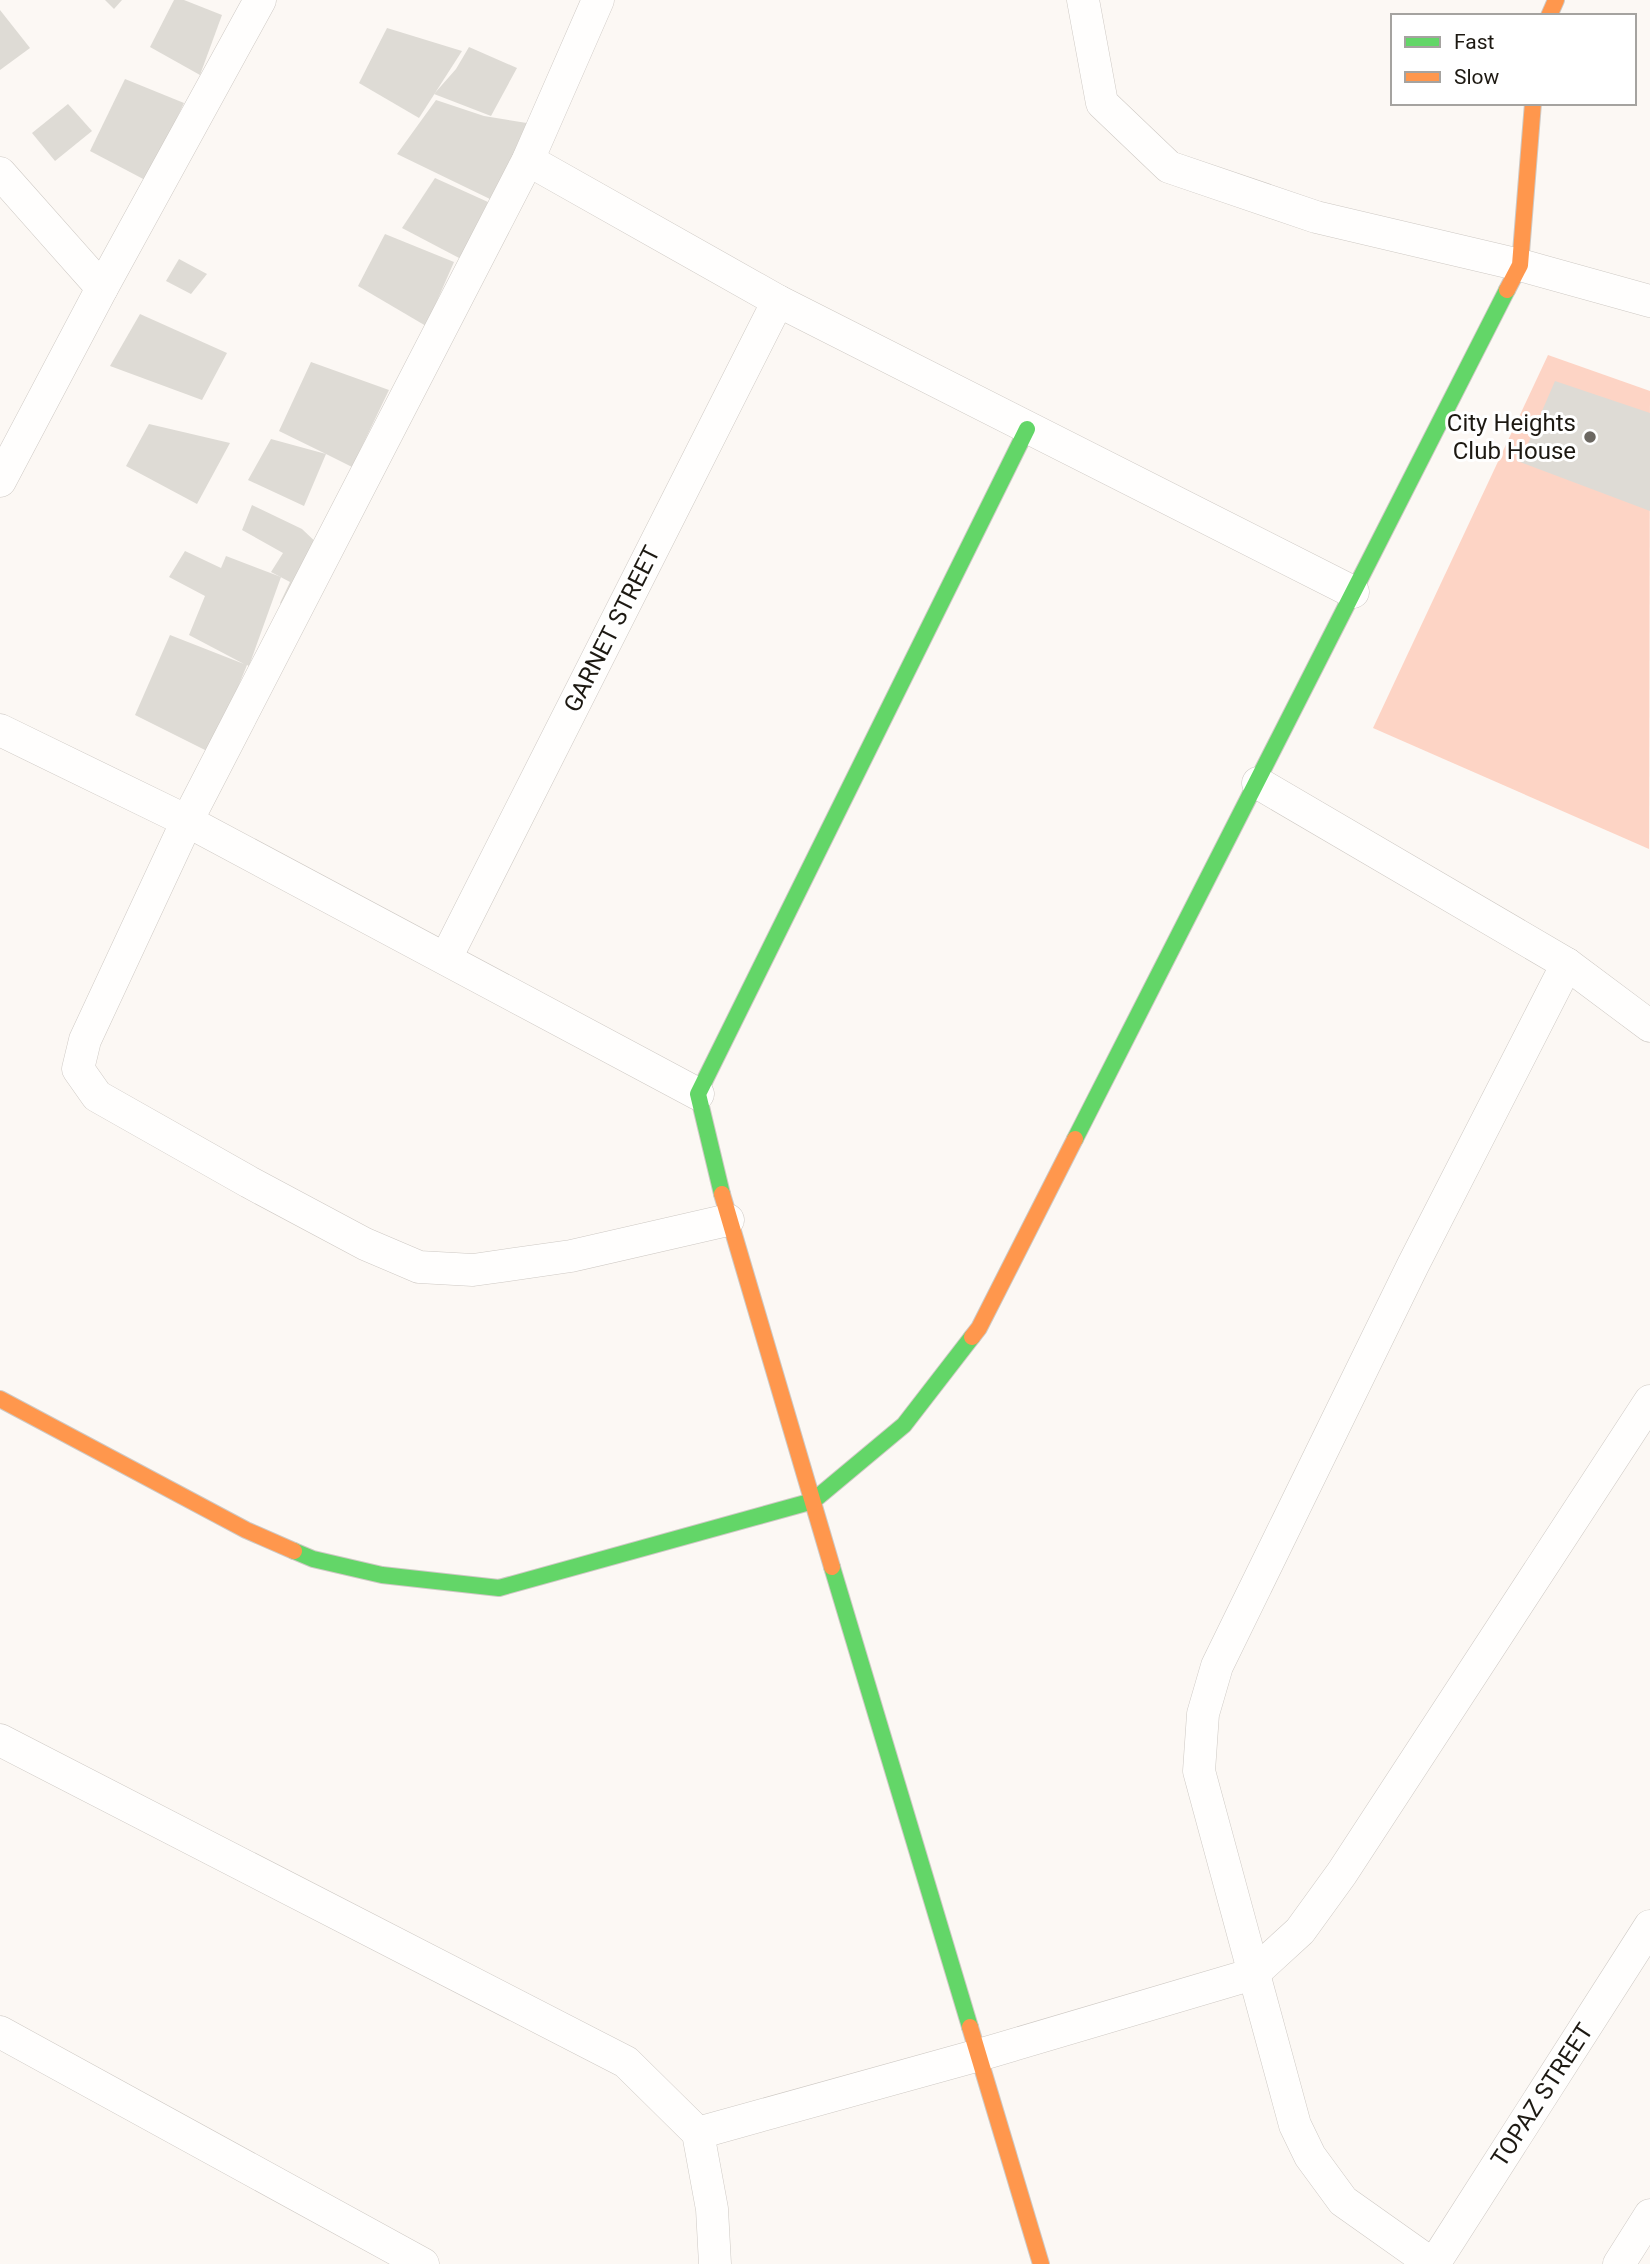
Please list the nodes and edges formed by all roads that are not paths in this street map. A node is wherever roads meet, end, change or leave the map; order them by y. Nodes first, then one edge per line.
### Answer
1 (260, 0) edge
2 (598, 0) edge
3 (1083, 0) edge
4 (1533, 105) edge
5 (528, 160) junction
6 (0, 173) edge
7 (1520, 265) junction
8 (102, 288) junction
9 (778, 301) junction
10 (1650, 301) edge
11 (1027, 429) junction
12 (0, 481) edge
13 (1353, 592) junction
14 (0, 730) edge
15 (1258, 783) junction
16 (187, 821) junction
17 (446, 958) junction
18 (1567, 964) junction
19 (1650, 1026) edge
20 (698, 1094) junction
21 (728, 1220) junction
22 (0, 1399) edge
23 (1650, 1401) edge
24 (813, 1500) junction
25 (0, 1740) edge
26 (1650, 1926) edge
27 (1253, 1974) junction
28 (0, 2032) edge
29 (979, 2055) junction
30 (698, 2133) junction
31 (1650, 2215) edge
32 (423, 2264) edge
33 (715, 2264) edge
34 (1041, 2264) edge
35 (1433, 2264) edge
36 (1619, 2264) edge

1 - 8 street
2 - 5 street
3 - 7 street
4 - 7 street
5 - 9 street
5 - 16 street
6 - 8 street
7 - 10 street
7 - 13 street
8 - 12 street
9 - 11 street
9 - 17 street, GARNET STREET
11 - 13 street
11 - 20 street
13 - 15 street
14 - 16 street
15 - 18 street
15 - 24 street
16 - 17 street
16 - 21 street
17 - 20 street
18 - 19 street
18 - 27 street
20 - 21 street
21 - 24 street
22 - 24 street
23 - 27 street
24 - 29 street
25 - 30 street
26 - 35 street, TOPAZ STREET
27 - 29 street
27 - 35 street
28 - 32 street
29 - 30 street
29 - 34 street
30 - 33 street
31 - 36 street

